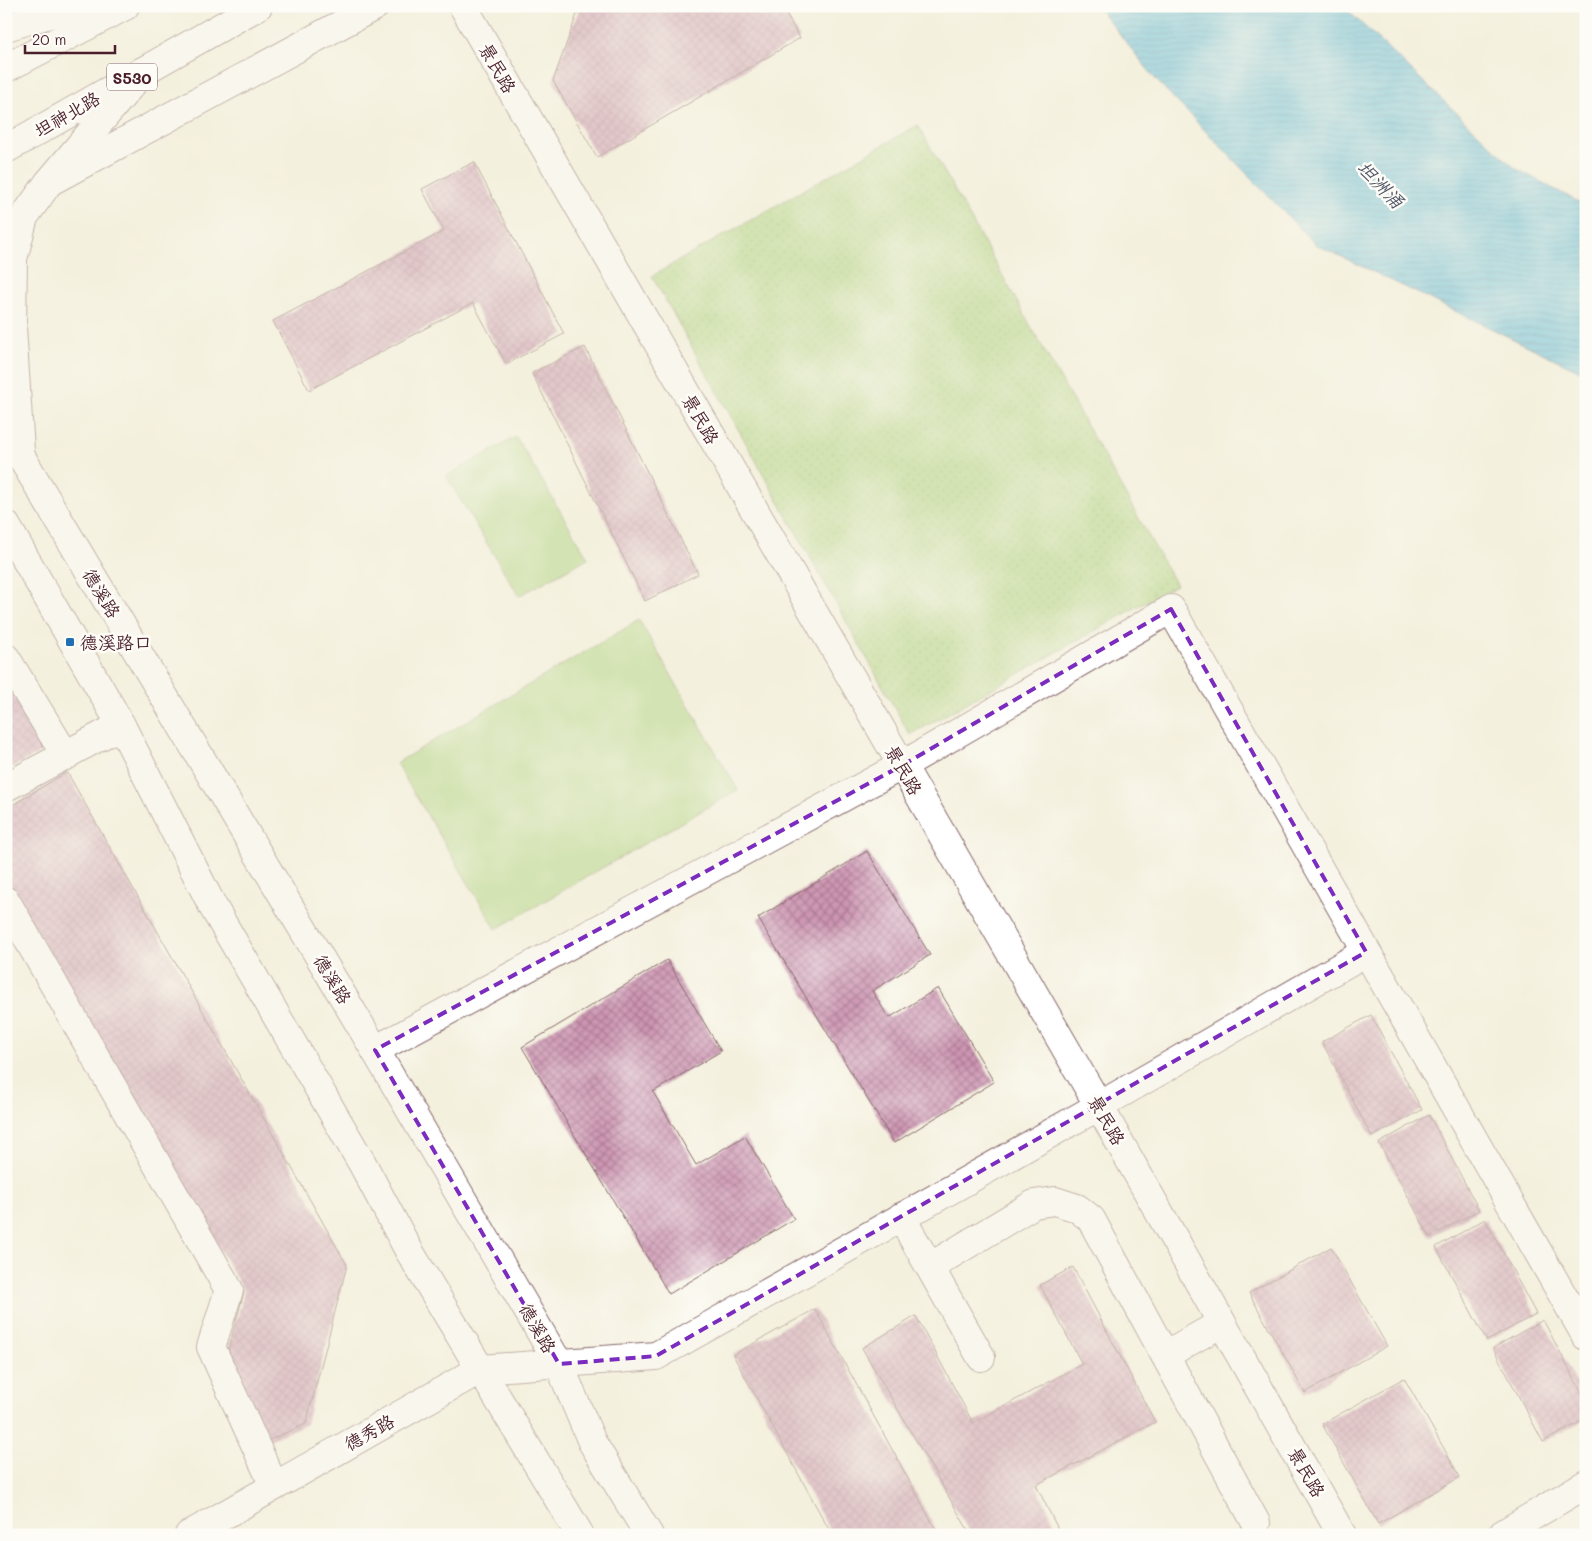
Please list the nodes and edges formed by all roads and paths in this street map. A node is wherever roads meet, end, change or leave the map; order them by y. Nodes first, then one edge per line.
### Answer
1 (76, 6) edge
2 (125, 6) edge
3 (258, 6) edge
4 (375, 6) edge
5 (462, 6) edge
6 (6, 27) edge
7 (6, 68) edge
8 (143, 71) junction
9 (6, 149) edge
10 (49, 182) junction
11 (6, 430) edge
12 (20, 456) junction
13 (6, 525) edge
14 (6, 658) edge
15 (121, 725) junction
16 (66, 756) junction
17 (901, 766) junction
18 (6, 787) edge
19 (6, 901) edge
20 (1366, 952) junction
21 (375, 1050) junction
22 (1099, 1106) junction
23 (902, 1217) junction
24 (930, 1267) junction
25 (1222, 1323) junction
26 (1586, 1336) edge
27 (1165, 1355) junction
28 (981, 1357) dead end
29 (559, 1364) junction
30 (481, 1369) junction
31 (1586, 1484) edge
32 (274, 1486) junction
33 (1256, 1523) dead end
34 (189, 1535) edge
35 (580, 1535) edge
36 (648, 1535) edge
37 (1342, 1535) edge
38 (1501, 1535) edge

1 - 6 street
2 - 7 street
3 - 8 street, 坦神北路 / S530
4 - 10 street
5 - 17 street, 景民路
8 - 9 street, 坦神北路 / S530
8 - 10 street
10 - 12 street
11 - 12 street, 德溪路
12 - 21 street, 德溪路
13 - 15 street
14 - 16 street
15 - 16 street
15 - 30 street
16 - 18 street
17 - 20 street
17 - 21 street
17 - 22 street, 景民路
19 - 32 street
20 - 22 street, 德秀路
20 - 26 street
21 - 29 street, 德溪路
22 - 23 street, 德秀路
22 - 25 street, 景民路
23 - 24 street
23 - 29 street, 德秀路
24 - 27 street
24 - 28 street
25 - 27 street
25 - 37 street, 景民路
27 - 33 street
29 - 30 street, 德秀路
29 - 36 street, 德溪路
30 - 32 street, 德秀路
30 - 35 street
31 - 38 street
32 - 34 street, 德秀路

